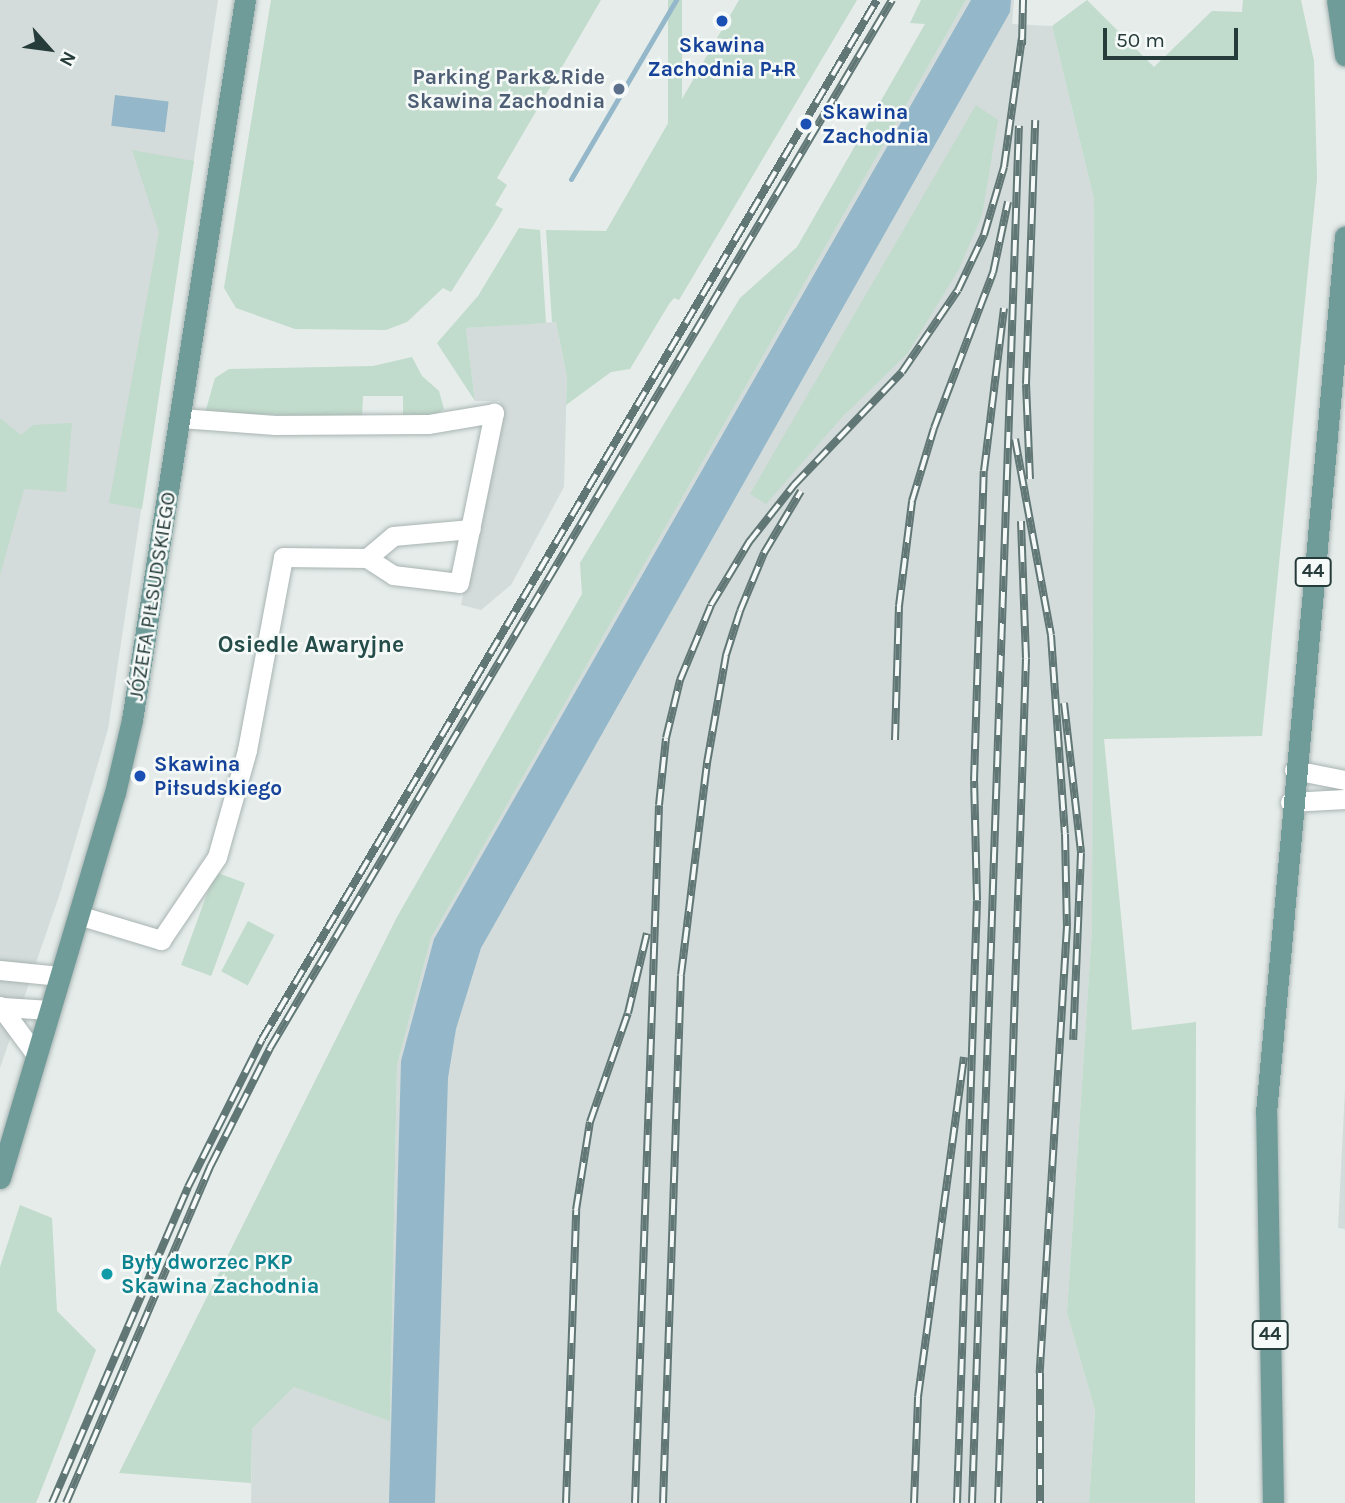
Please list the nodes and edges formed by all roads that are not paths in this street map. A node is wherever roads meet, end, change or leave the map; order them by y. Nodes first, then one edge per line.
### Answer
1 (245, 0) edge
2 (1338, 0) edge
3 (1345, 55) edge
4 (1345, 237) edge
5 (180, 418) junction
6 (471, 529) junction
7 (367, 558) junction
8 (1294, 770) junction
9 (1345, 780) edge
10 (1345, 799) edge
11 (1290, 803) junction
12 (78, 915) junction
13 (0, 970) edge
14 (60, 976) junction
15 (1, 1006) edge
16 (50, 1010) junction
17 (37, 1056) junction
18 (0, 1178) edge
19 (1273, 1503) edge

1 - 5 main road, JÓZEFA PIŁSUDSKIEGO
2 - 3 main road
4 - 8 main road, 44
5 - 6 street
5 - 12 main road, JÓZEFA PIŁSUDSKIEGO
6 - 7 street
6 - 7 street
7 - 12 street
8 - 9 street
8 - 11 main road, 44
10 - 11 street
11 - 19 main road, 44
12 - 14 main road, JÓZEFA PIŁSUDSKIEGO
13 - 14 street
14 - 16 main road, JÓZEFA PIŁSUDSKIEGO
15 - 16 street
15 - 17 street
16 - 17 main road, JÓZEFA PIŁSUDSKIEGO
17 - 18 main road, JÓZEFA PIŁSUDSKIEGO

